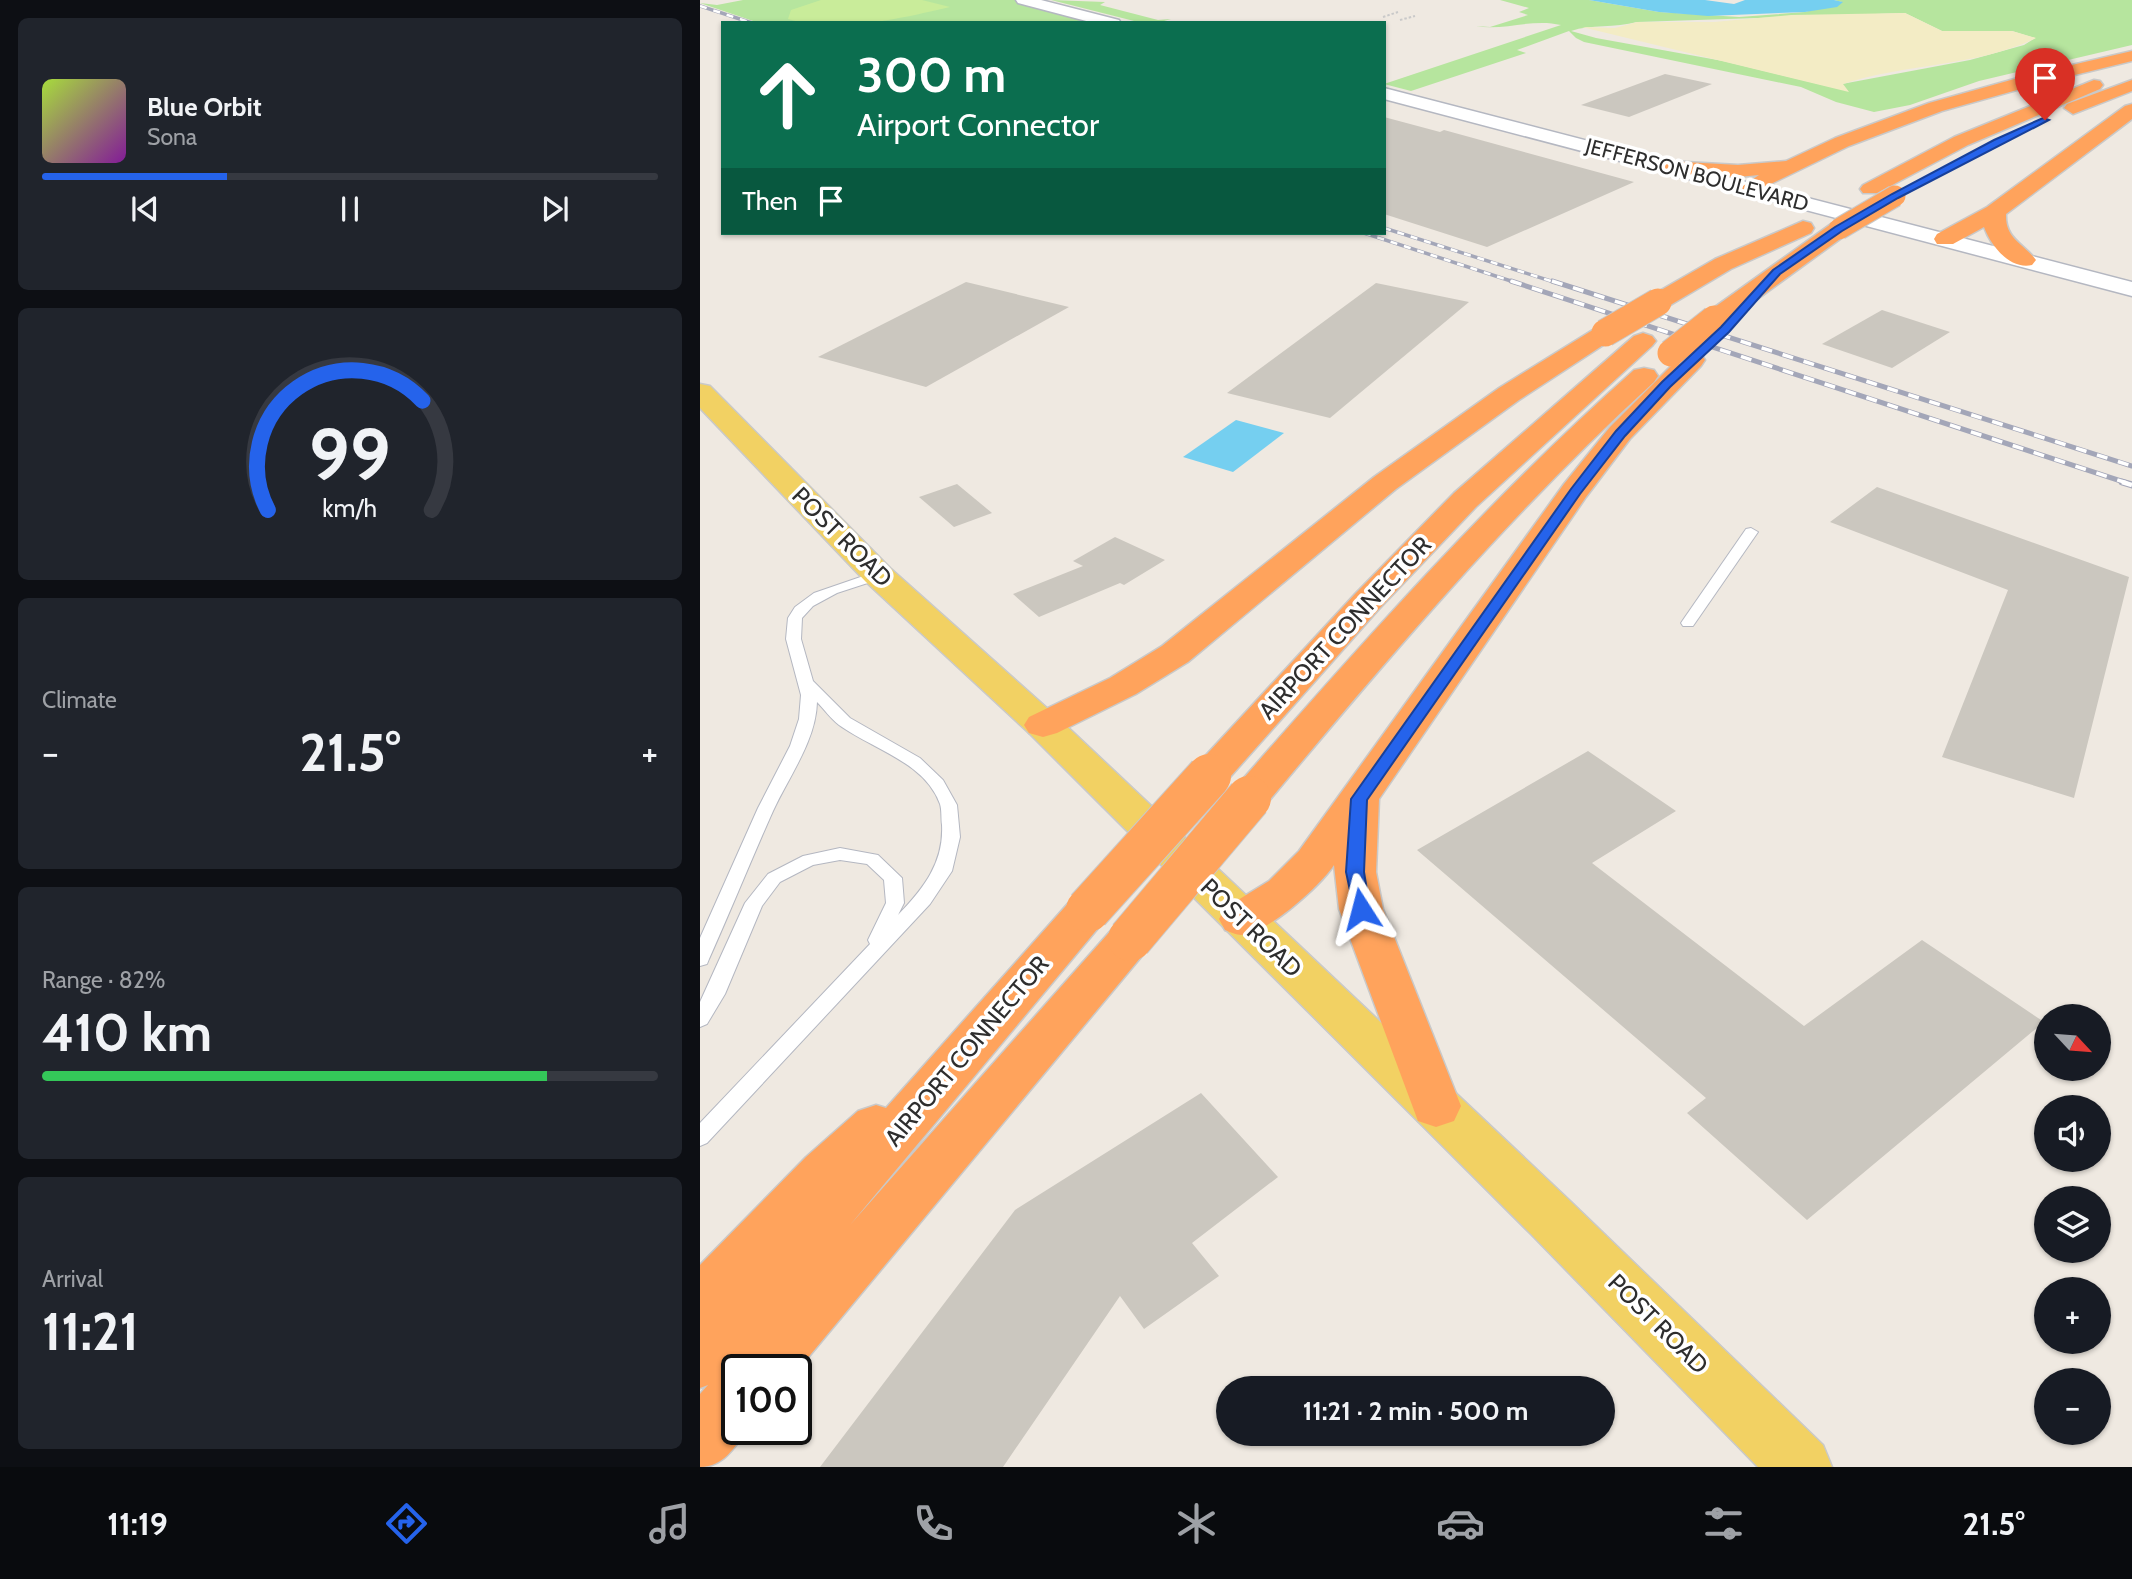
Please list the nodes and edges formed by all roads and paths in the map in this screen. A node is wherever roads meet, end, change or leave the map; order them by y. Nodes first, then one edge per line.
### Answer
1 (1023, 0) edge
2 (1398, 12) dead end
3 (1383, 16) dead end
4 (1415, 16) dead end
5 (1400, 20) dead end
6 (1105, 21) edge
7 (2132, 56) edge
8 (2132, 71) edge
9 (2132, 85) edge
10 (1386, 94) edge
11 (2132, 110) edge
12 (1795, 163) junction
13 (1668, 167) junction
14 (1749, 188) junction
15 (1995, 212) junction
16 (1808, 225) junction
17 (1945, 239) junction
18 (2024, 260) junction
19 (2132, 289) edge
20 (1669, 351) junction
21 (700, 392) edge
22 (1751, 532) dead end
23 (878, 575) junction
24 (1688, 623) dead end
25 (808, 684) junction
26 (1043, 724) junction
27 (1359, 799) junction
28 (1241, 919) junction
29 (700, 959) edge
30 (853, 971) junction
31 (993, 1017) junction
32 (700, 1019) edge
33 (1436, 1106) junction
34 (700, 1137) edge
35 (700, 1304) edge
36 (774, 1354) edge
37 (700, 1360) edge
38 (721, 1416) edge
39 (700, 1441) edge
40 (1801, 1467) edge

1 - 6 main road
2 - 3 path
4 - 5 path
7 - 12 highway
8 - 16 highway, AIRPORT CONNECTOR
9 - 20 highway, bridge
10 - 13 main road, JEFFERSON BOULEVARD
11 - 15 highway
12 - 13 highway
12 - 14 highway
13 - 14 main road, JEFFERSON BOULEVARD
14 - 17 main road, JEFFERSON BOULEVARD
15 - 17 highway
15 - 18 highway
16 - 20 highway, AIRPORT CONNECTOR
16 - 26 highway, bridge
17 - 18 main road, JEFFERSON BOULEVARD
18 - 19 main road, JEFFERSON BOULEVARD
20 - 27 highway
20 - 31 highway, AIRPORT CONNECTOR, bridge
20 - 36 highway, AIRPORT CONNECTOR, bridge
21 - 23 main road, POST ROAD
22 - 24 lane
23 - 25 lane
23 - 26 main road, POST ROAD
25 - 29 lane
25 - 30 lane
26 - 28 main road, POST ROAD
27 - 28 highway
27 - 33 highway
28 - 33 main road, POST ROAD
30 - 32 lane
30 - 34 lane
31 - 35 highway
31 - 37 highway, AIRPORT CONNECTOR
33 - 40 main road, POST ROAD
38 - 39 highway

